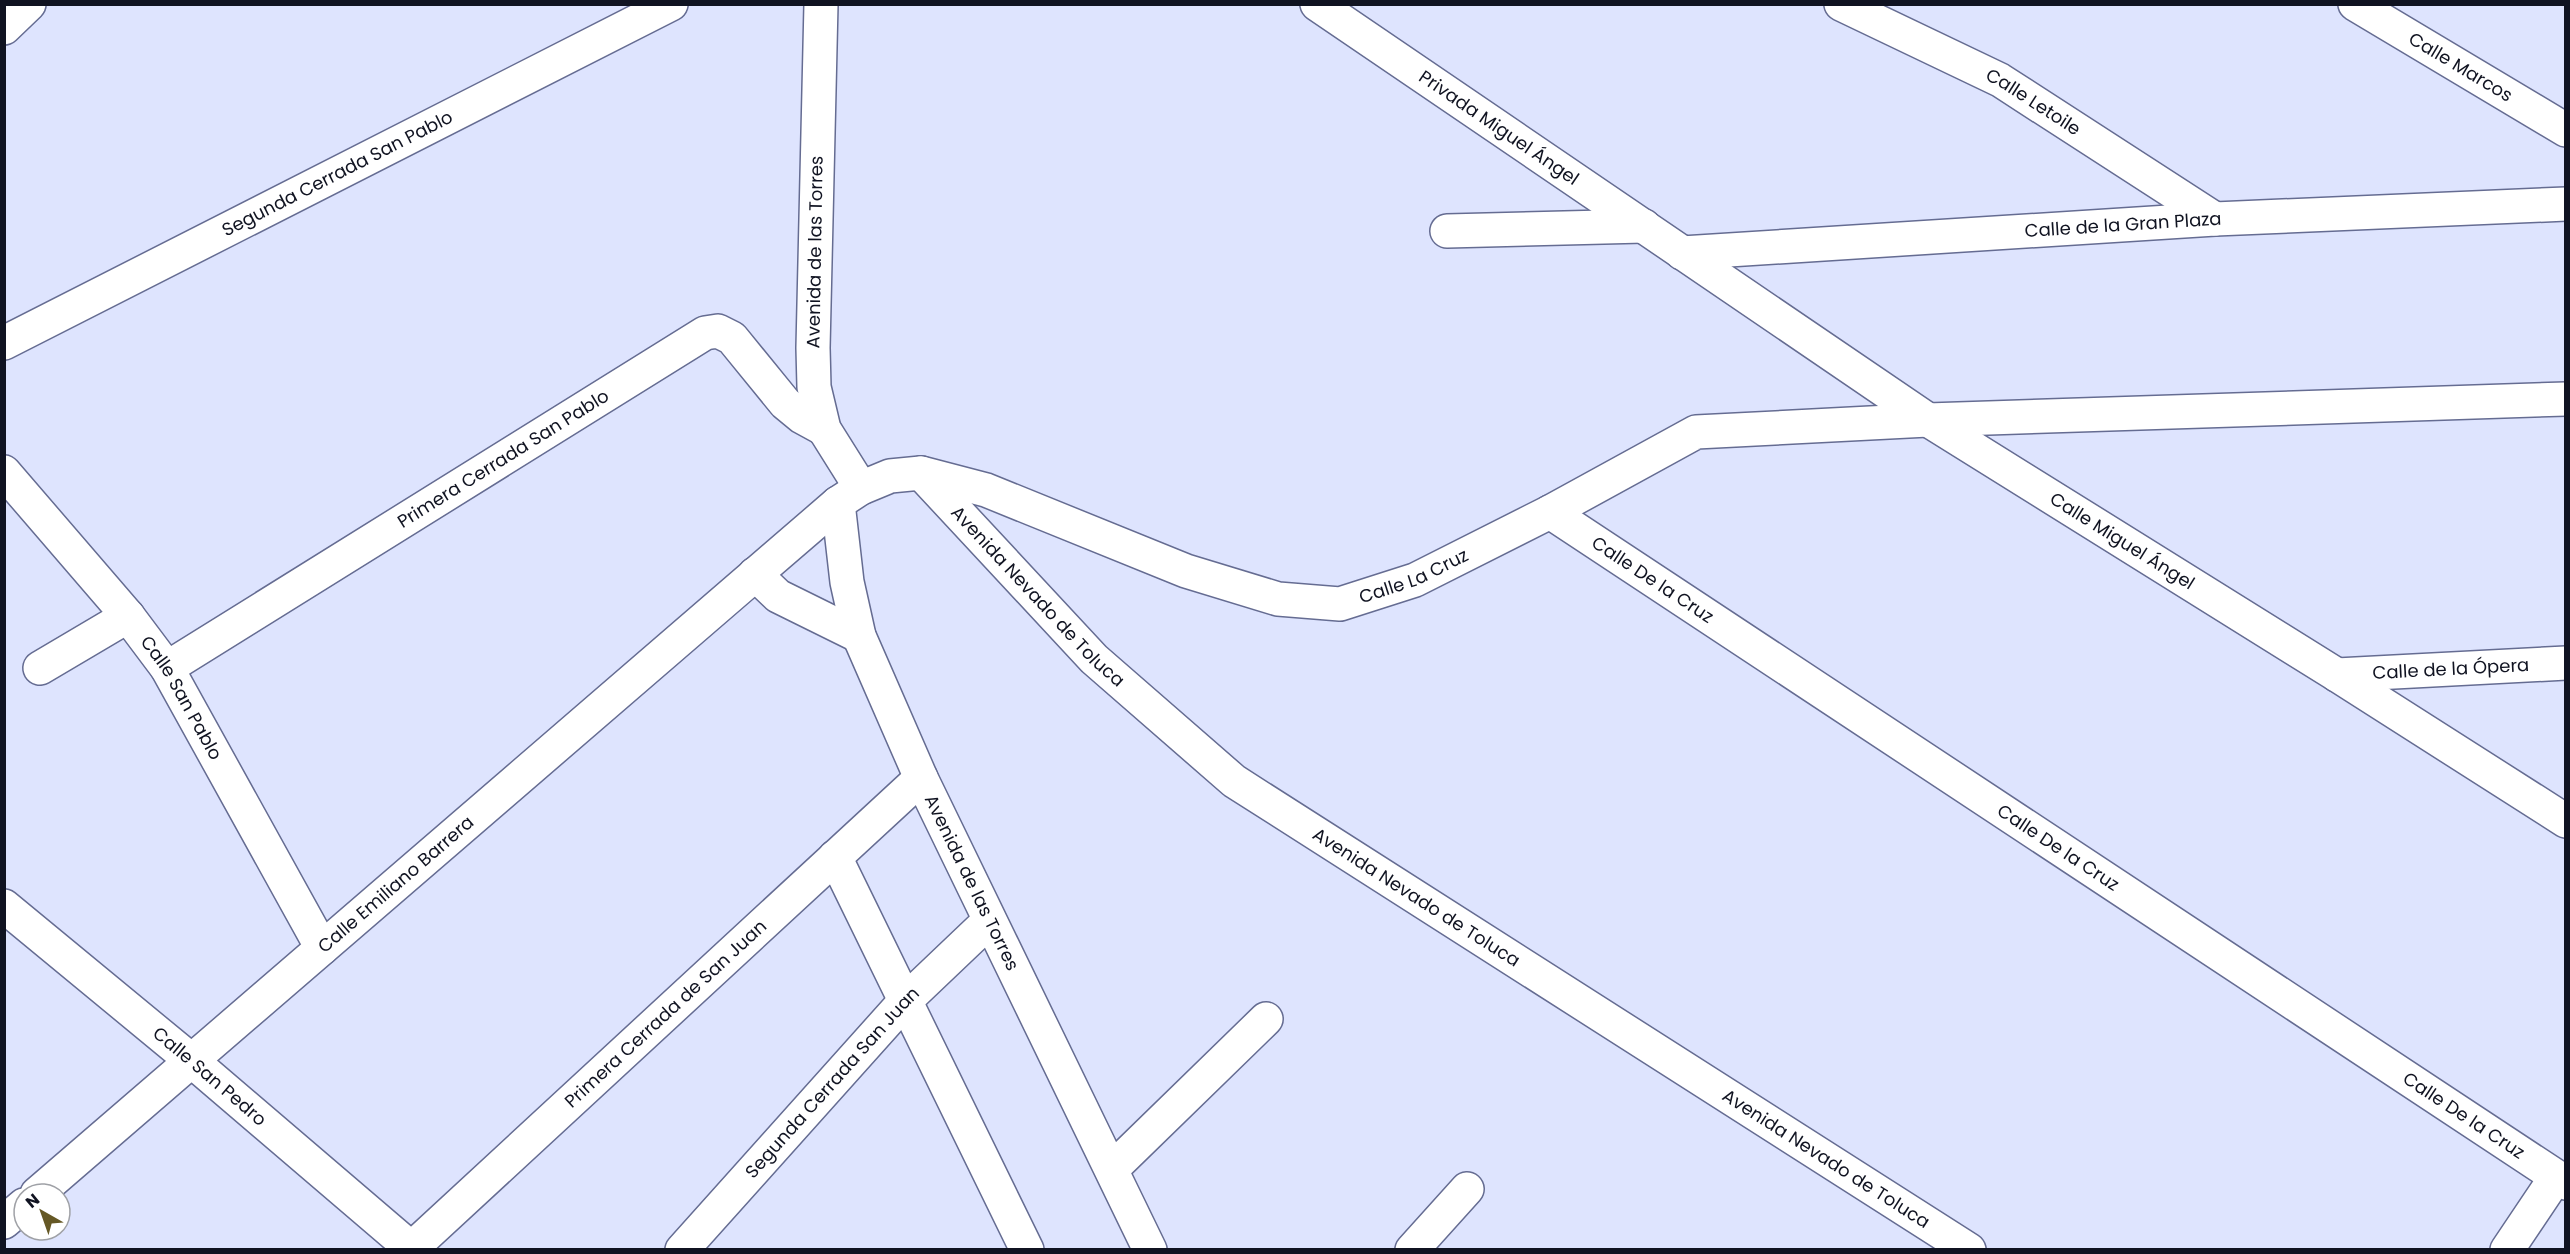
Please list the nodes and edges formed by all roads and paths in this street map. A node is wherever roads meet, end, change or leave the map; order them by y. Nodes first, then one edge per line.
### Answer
1 (29, 4) edge
2 (671, 4) edge
3 (821, 4) edge
4 (1317, 4) edge
5 (1841, 4) edge
6 (2355, 4) edge
7 (4, 28) edge
8 (2565, 130) edge
9 (2565, 204) edge
10 (2215, 219) junction
11 (1644, 226) junction
12 (1447, 231) dead end
13 (1682, 253) junction
14 (4, 343) edge
15 (2565, 399) edge
16 (1928, 420) junction
17 (824, 429) junction
18 (4, 472) edge
19 (877, 485) junction
20 (1550, 512) junction
21 (755, 574) junction
22 (128, 616) junction
23 (858, 636) junction
24 (2565, 663) edge
25 (40, 668) dead end
26 (167, 668) junction
27 (2337, 675) junction
28 (921, 778) junction
29 (2565, 821) edge
30 (835, 857) junction
31 (4, 906) edge
32 (989, 921) junction
33 (322, 948) junction
34 (906, 1000) junction
35 (1266, 1019) dead end
36 (192, 1061) junction
37 (1112, 1169) junction
38 (2560, 1180) edge
39 (51, 1182) edge
40 (1467, 1190) dead end
41 (411, 1249) edge
42 (682, 1250) edge
43 (1027, 1250) edge
44 (1150, 1250) edge
45 (1412, 1250) edge
46 (1969, 1250) edge
47 (2507, 1250) edge

1 - 7 street
2 - 14 street, Segunda Cerrada San Pablo
3 - 17 street, Avenida de las Torres
4 - 11 street, Privada Miguel Ángel
5 - 10 street, Calle Letoile
6 - 8 street, Calle Marcos
9 - 10 street, Calle de la Gran Plaza
10 - 13 street, Calle de la Gran Plaza
11 - 12 street
11 - 13 street, Privada Miguel Ángel
13 - 16 street, Calle Miguel Ángel
15 - 16 street
16 - 20 street, Calle La Cruz
16 - 27 street, Calle Miguel Ángel
17 - 19 street, Avenida de las Torres
17 - 26 street, Primera Cerrada San Pablo
18 - 22 street, Calle San Pablo
19 - 20 street, Calle La Cruz
19 - 21 street
19 - 23 street, Avenida de las Torres
19 - 46 street, Avenida Nevado de Toluca
20 - 38 street, Calle De la Cruz
21 - 23 street
21 - 33 street, Calle Emiliano Barrera
22 - 25 street
22 - 26 street, Calle San Pablo
23 - 28 street, Avenida de las Torres
24 - 27 street, Calle de la Ópera
26 - 33 street, Calle San Pablo
27 - 29 street, Calle Miguel Ángel
28 - 30 street, Primera Cerrada de San Juan
28 - 32 street, Avenida de las Torres
30 - 34 street
30 - 41 street, Primera Cerrada de San Juan
31 - 36 street, Calle San Pedro
32 - 34 street, Segunda Cerrada San Juan
32 - 37 street, Avenida de las Torres
33 - 36 street, Calle Emiliano Barrera
34 - 42 street, Segunda Cerrada San Juan
34 - 43 street
35 - 37 street
36 - 39 street, Calle Emiliano Barrera
36 - 41 street, Calle San Pedro
37 - 44 street, Avenida de las Torres
38 - 47 street
40 - 45 street

